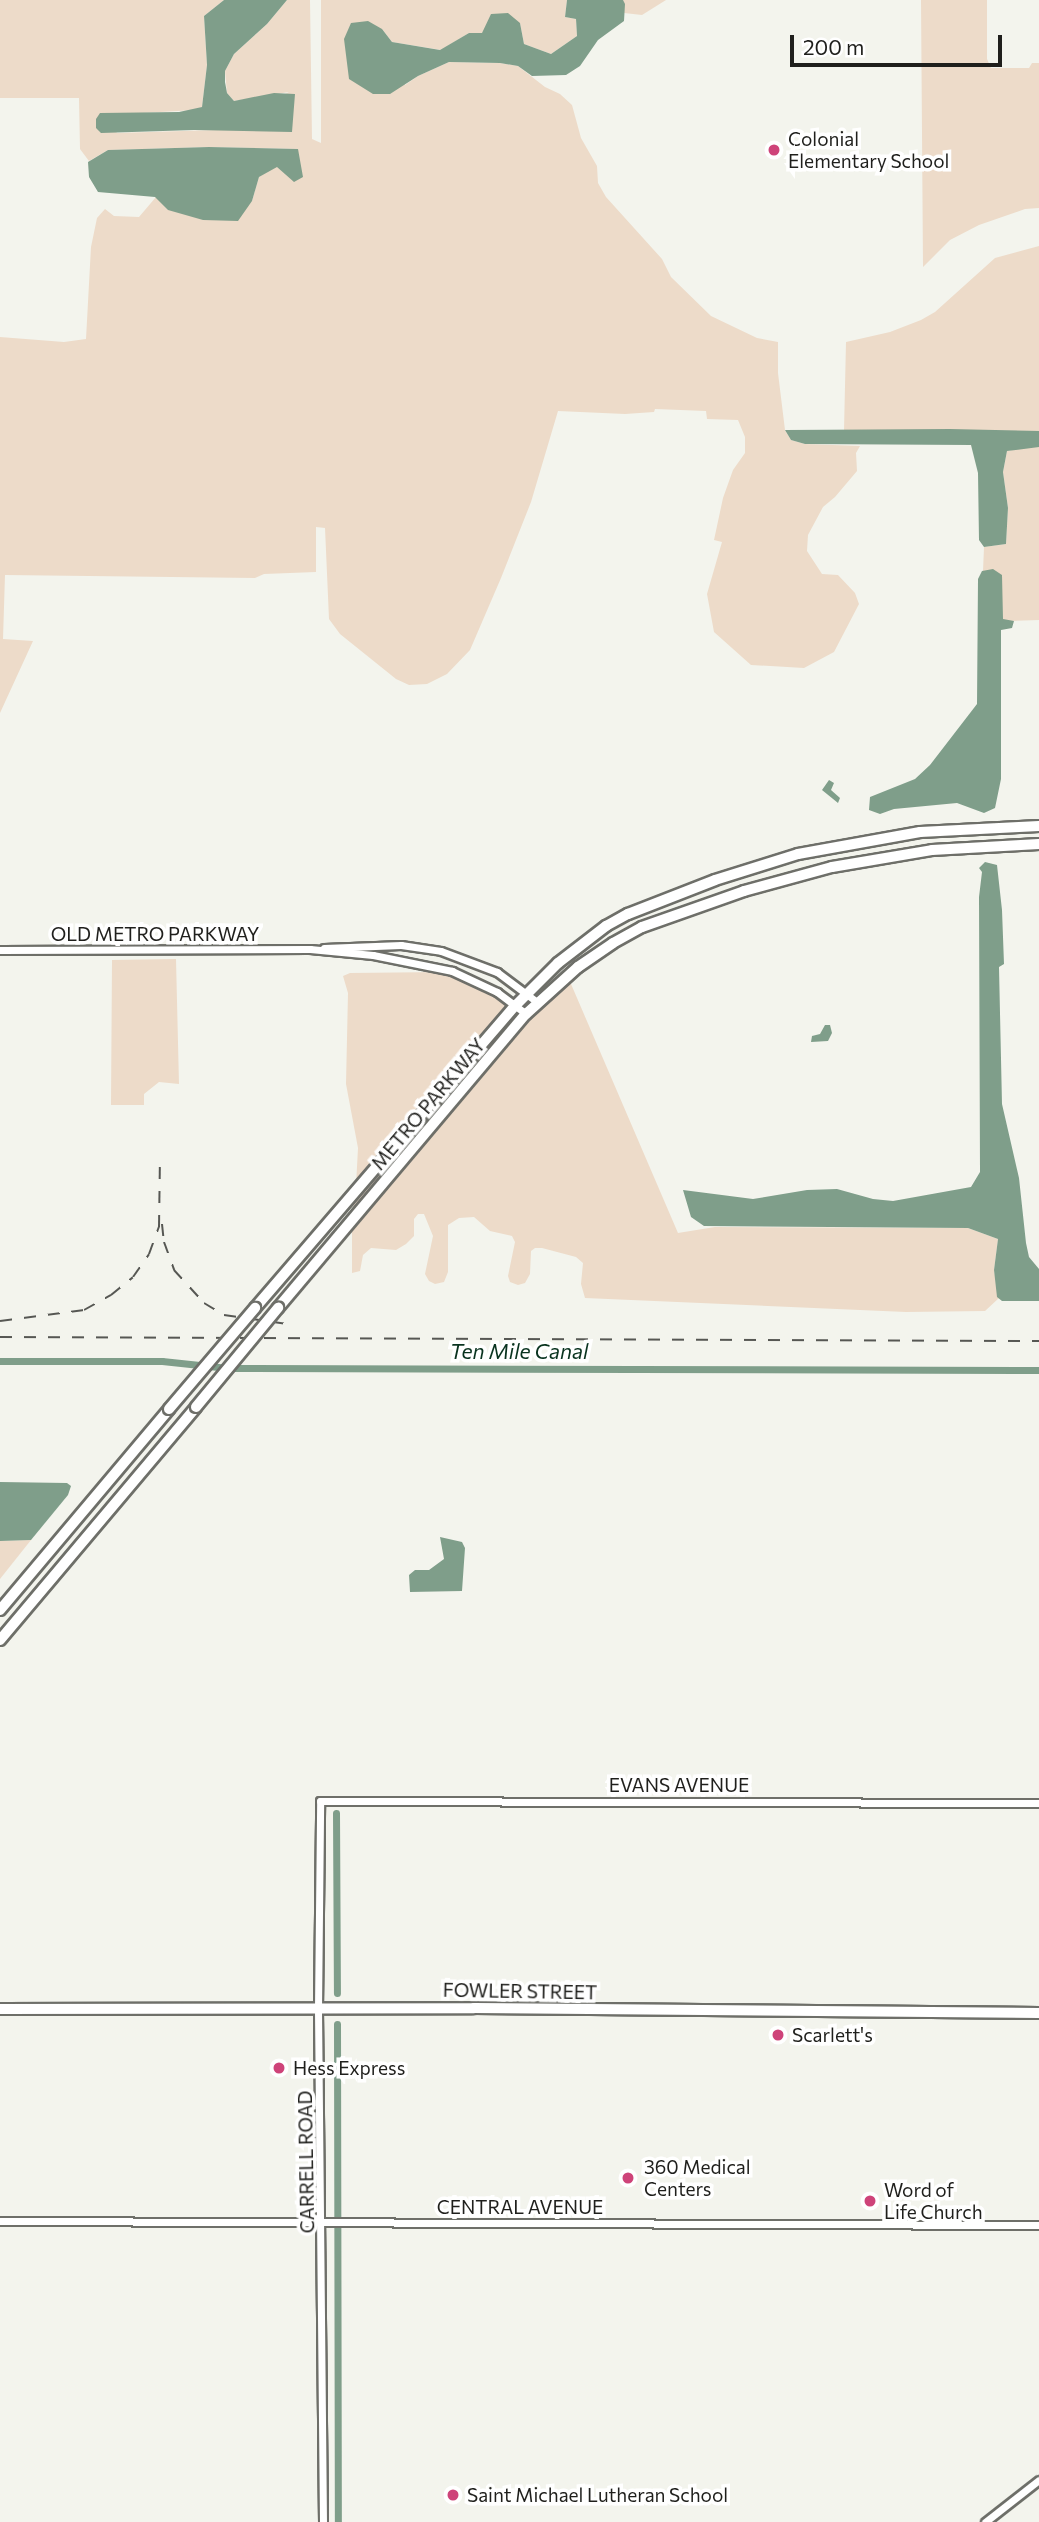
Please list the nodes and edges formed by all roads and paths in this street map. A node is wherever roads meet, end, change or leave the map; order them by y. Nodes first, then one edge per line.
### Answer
1 (1039, 826) edge
2 (1039, 844) edge
3 (397, 945) junction
4 (310, 949) junction
5 (0, 950) edge
6 (373, 955) junction
7 (528, 994) junction
8 (537, 1002) junction
9 (516, 1005) junction
10 (526, 1014) junction
11 (0, 1610) edge
12 (0, 1640) edge
13 (320, 1801) joint
14 (1039, 1802) edge
15 (0, 2009) edge
16 (318, 2009) junction
17 (1039, 2013) edge
18 (0, 2221) edge
19 (326, 2222) junction
20 (1039, 2225) edge
21 (1039, 2480) edge
22 (323, 2522) edge
23 (985, 2522) edge

1 - 7 main road, METRO PARKWAY
2 - 8 main road, METRO PARKWAY
3 - 4 street, OLD METRO PARKWAY
3 - 6 street
3 - 7 street, OLD METRO PARKWAY
4 - 5 street, OLD METRO PARKWAY
4 - 6 street, OLD METRO PARKWAY
6 - 9 street, OLD METRO PARKWAY
7 - 8 street, OLD METRO PARKWAY
7 - 9 main road, METRO PARKWAY
8 - 10 main road, METRO PARKWAY
9 - 10 street, OLD METRO PARKWAY
9 - 11 main road, METRO PARKWAY, bridge
10 - 12 main road, METRO PARKWAY, bridge
13 - 14 street, EVANS AVENUE
13 - 16 street, CARRELL ROAD
15 - 16 main road, FOWLER STREET
16 - 17 main road, FOWLER STREET
16 - 19 street, CARRELL ROAD
18 - 19 street, CENTRAL AVENUE
19 - 20 street, CENTRAL AVENUE
19 - 22 street, CARRELL ROAD
21 - 23 street

